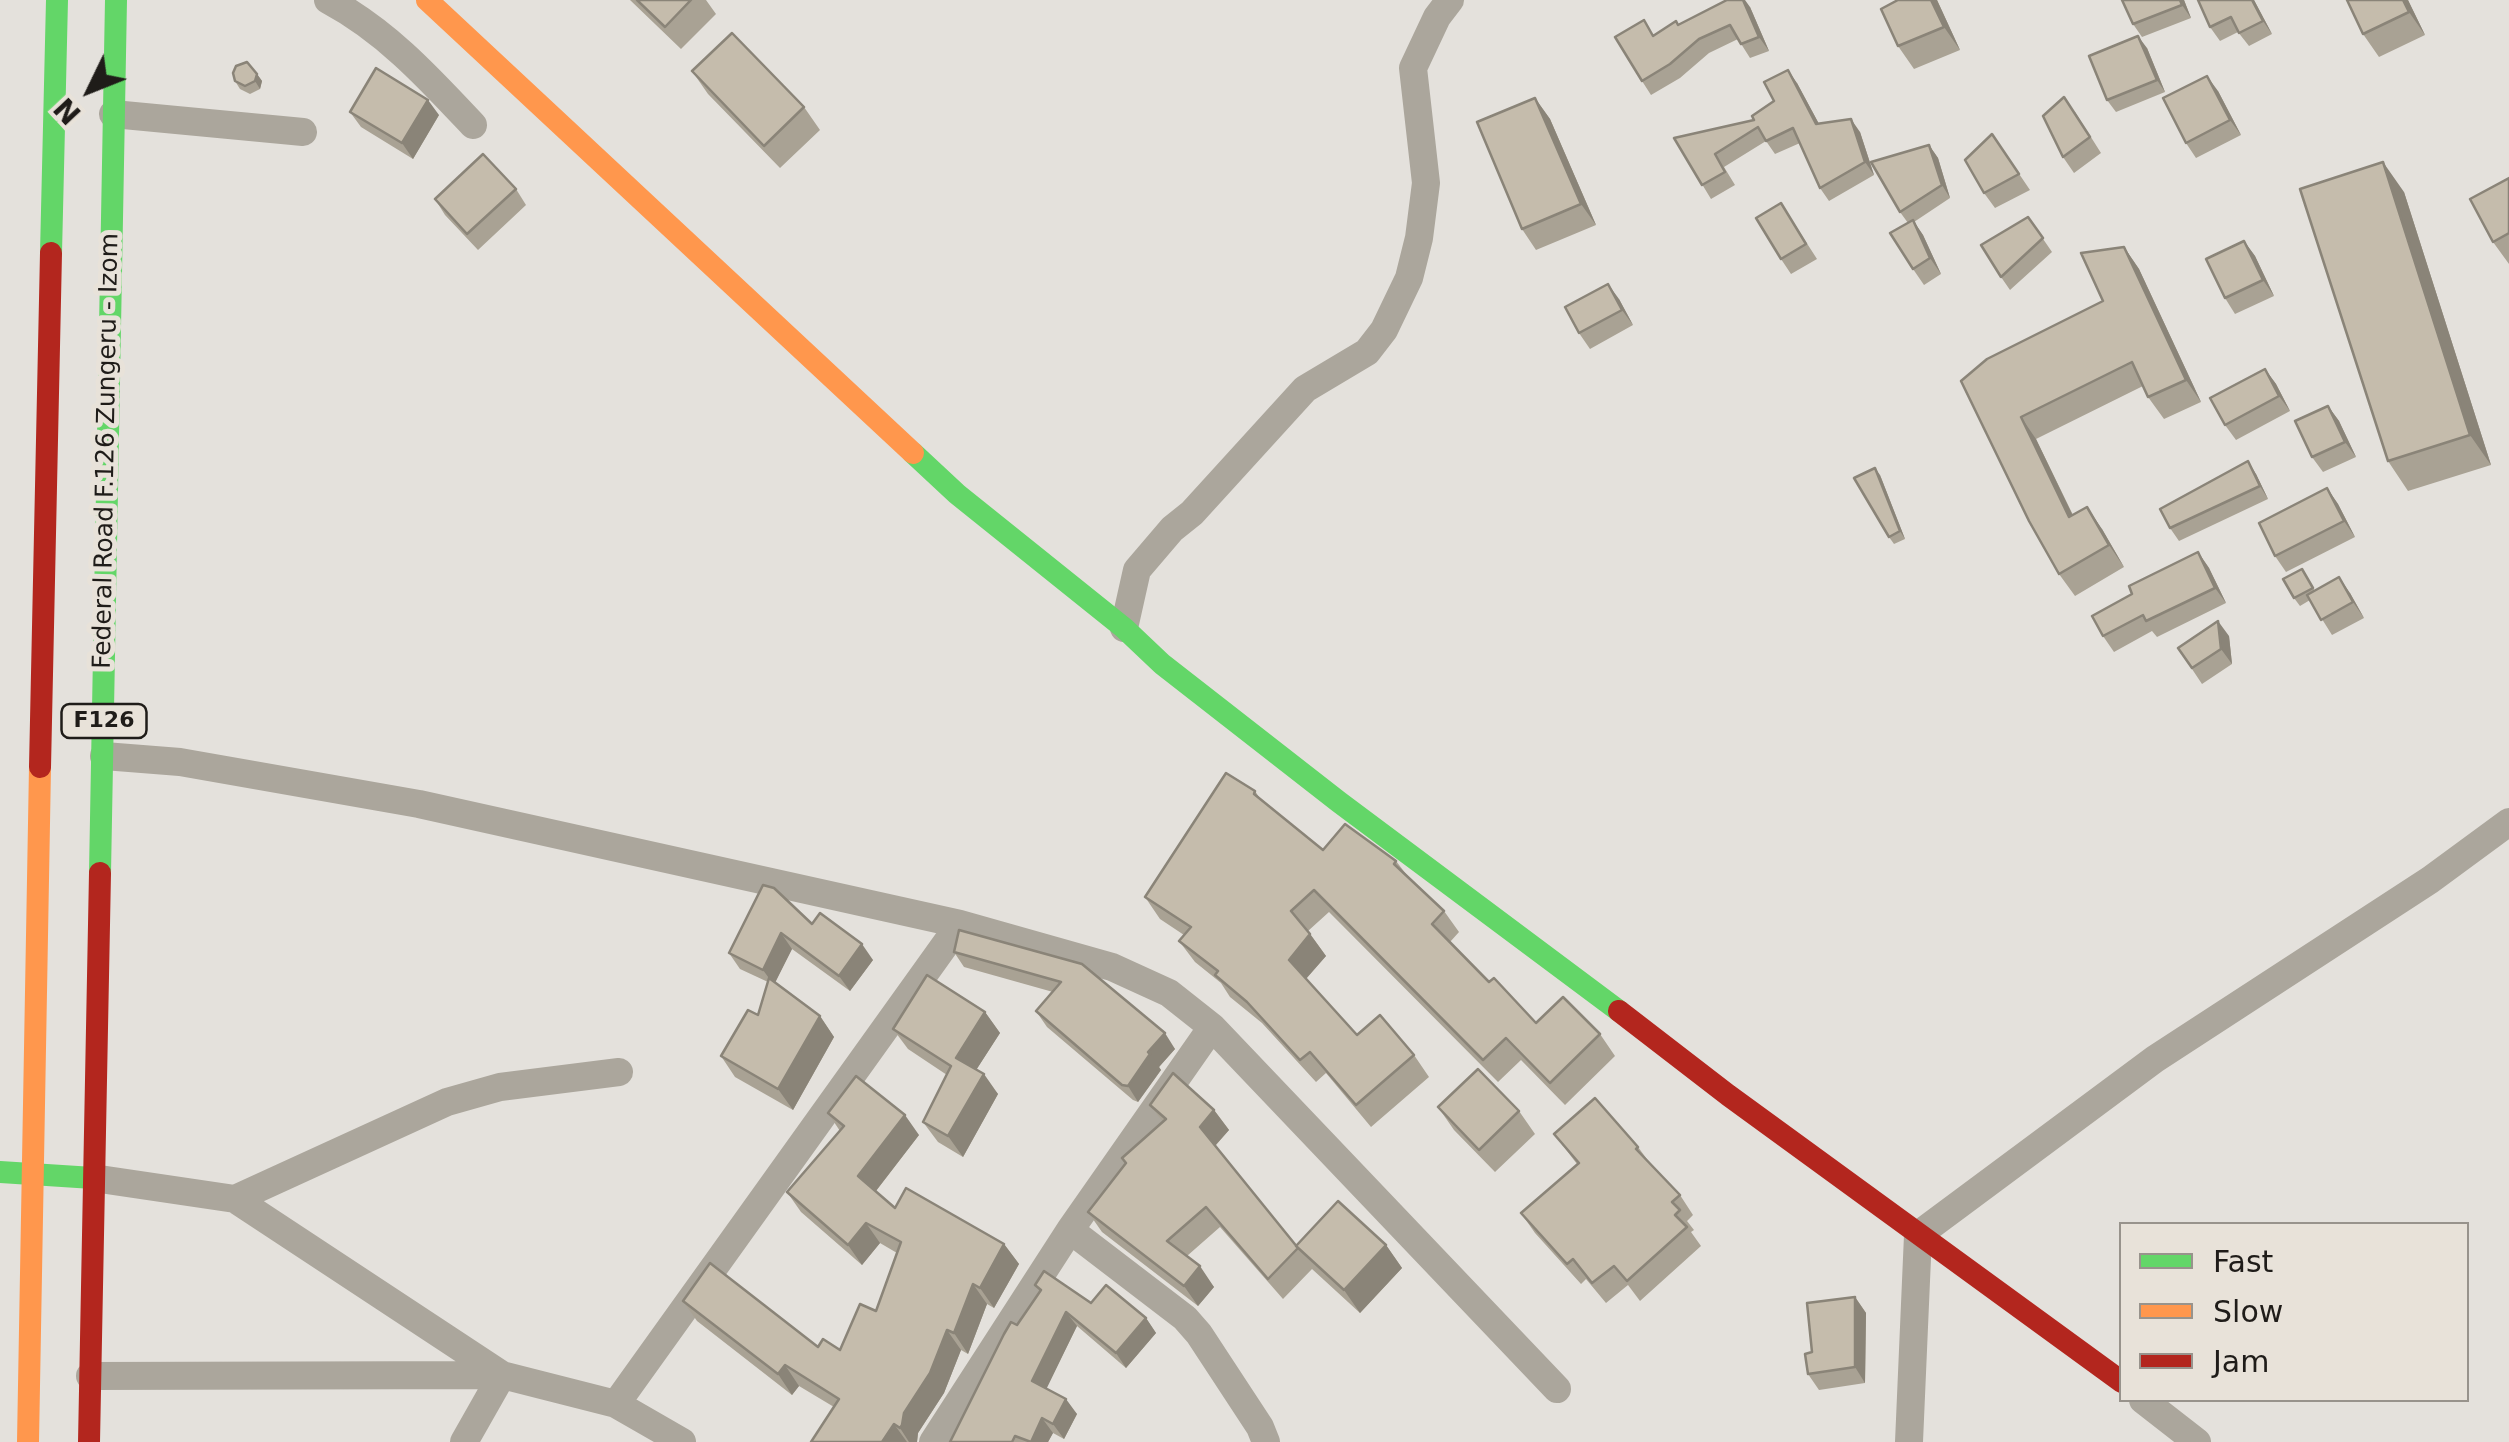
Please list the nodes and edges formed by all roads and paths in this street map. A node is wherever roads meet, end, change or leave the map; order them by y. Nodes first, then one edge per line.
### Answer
1 (58, 0) edge
2 (116, 0) edge
3 (328, 0) edge
4 (427, 0) edge
5 (1450, 0) edge
6 (114, 114) junction
7 (473, 125) dead end
8 (304, 132) dead end
9 (1124, 628) junction
10 (104, 756) junction
11 (2509, 822) edge
12 (960, 924) junction
13 (1212, 1027) junction
14 (619, 1072) dead end
15 (0, 1172) edge
16 (32, 1176) junction
17 (93, 1178) junction
18 (235, 1199) junction
19 (1070, 1230) junction
20 (1918, 1236) junction
21 (29, 1369) junction
22 (0, 1372) edge
23 (502, 1374) junction
24 (90, 1376) junction
25 (2119, 1380) edge
26 (1557, 1389) dead end
27 (2146, 1402) edge
28 (616, 1404) junction
29 (28, 1442) edge
30 (89, 1442) edge
31 (464, 1442) edge
32 (682, 1442) edge
33 (934, 1442) edge
34 (1266, 1442) edge
35 (1909, 1442) edge
36 (2198, 1442) edge

1 - 16 main road, F126
2 - 6 main road, Federal Road F.126 Zungeru - Izom / F126
3 - 7 street
4 - 9 main road
5 - 9 street
6 - 8 street
6 - 10 main road, Federal Road F.126 Zungeru - Izom / F126
9 - 20 main road
10 - 12 street
10 - 17 main road, Federal Road F.126 Zungeru - Izom / F126
11 - 20 street
12 - 13 street
12 - 28 street
13 - 19 street
13 - 26 street
14 - 18 street
15 - 16 main road
16 - 17 main road
16 - 21 main road, F126
17 - 18 street
17 - 24 main road, Federal Road F.126 Zungeru - Izom / F126
18 - 23 street
19 - 33 street
19 - 34 street
20 - 25 main road
20 - 35 street
21 - 22 street
21 - 29 main road, F126
23 - 24 street
23 - 28 street
23 - 31 street
24 - 30 main road, Federal Road F.126 Zungeru - Izom / F126
27 - 36 street
28 - 32 street

